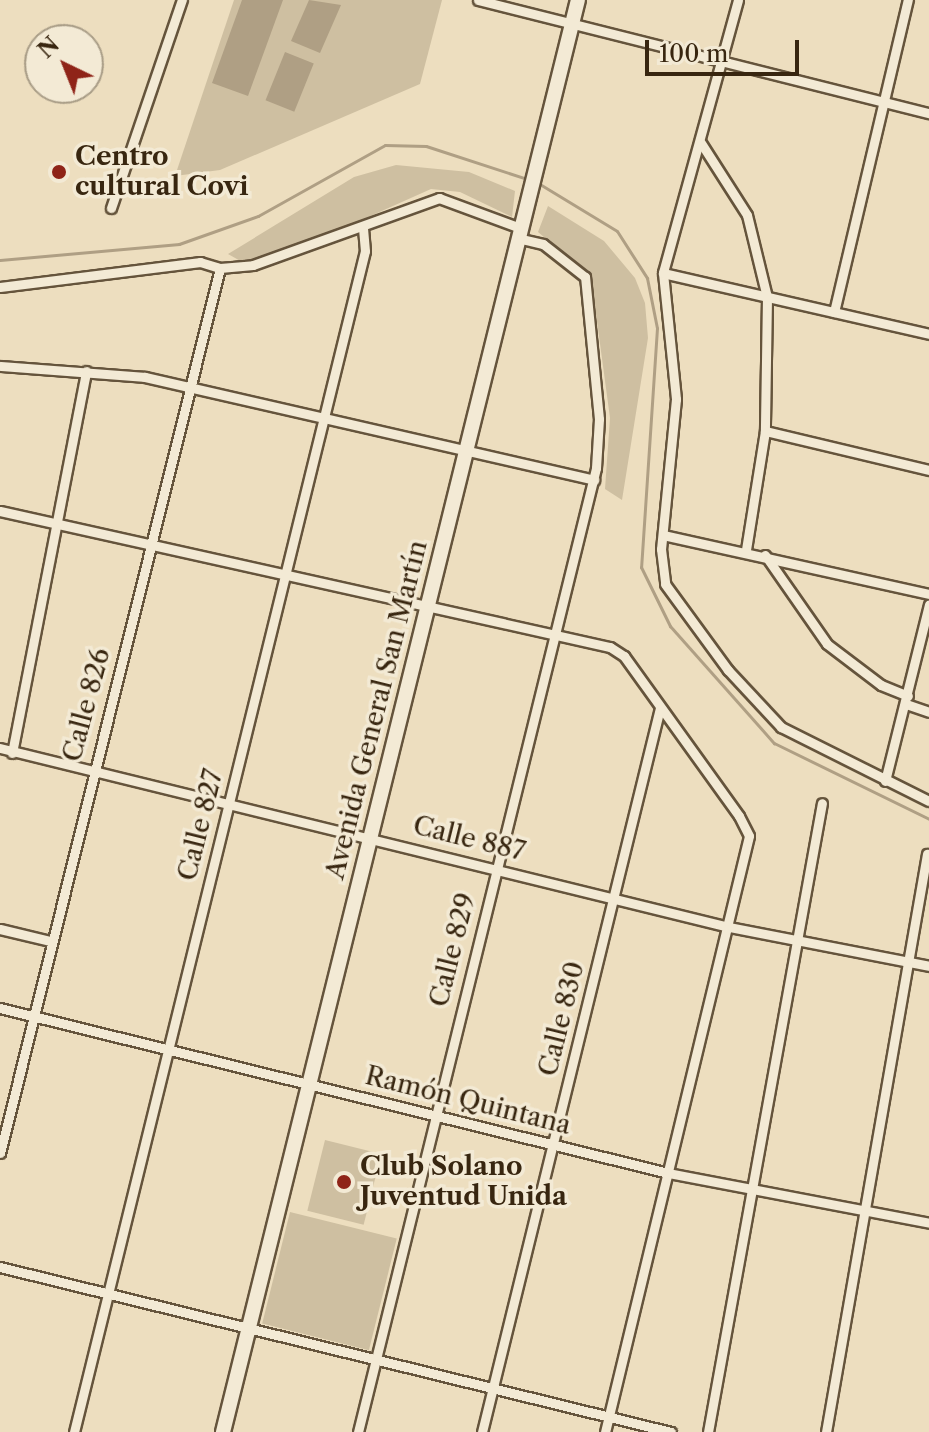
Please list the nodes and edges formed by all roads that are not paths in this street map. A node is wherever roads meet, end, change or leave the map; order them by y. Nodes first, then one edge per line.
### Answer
1 (182, 0) edge
2 (478, 0) edge
3 (578, 0) edge
4 (738, 0) edge
5 (908, 0) edge
6 (572, 24) junction
7 (721, 64) junction
8 (882, 101) junction
9 (929, 113) edge
10 (701, 143) junction
11 (111, 208) dead end
12 (521, 226) junction
13 (363, 229) junction
14 (220, 268) junction
15 (663, 273) junction
16 (0, 287) edge
17 (767, 297) junction
18 (0, 298) edge
19 (834, 312) junction
20 (929, 334) edge
21 (0, 366) edge
22 (86, 371) junction
23 (190, 387) junction
24 (324, 418) junction
25 (765, 431) junction
26 (465, 449) junction
27 (929, 470) edge
28 (594, 480) junction
29 (0, 511) edge
30 (61, 523) junction
31 (663, 535) junction
32 (151, 544) junction
33 (746, 549) junction
34 (765, 555) junction
35 (286, 573) junction
36 (929, 594) edge
37 (929, 604) edge
38 (427, 606) junction
39 (554, 634) junction
40 (907, 700) junction
41 (660, 708) junction
42 (929, 712) edge
43 (0, 748) edge
44 (12, 753) junction
45 (91, 774) junction
46 (885, 781) junction
47 (929, 801) edge
48 (822, 803) dead end
49 (229, 804) junction
50 (370, 838) junction
51 (927, 854) dead end
52 (496, 869) junction
53 (614, 898) junction
54 (729, 927) junction
55 (0, 929) edge
56 (50, 941) junction
57 (799, 941) junction
58 (911, 962) junction
59 (929, 966) edge
60 (0, 1008) edge
61 (34, 1016) junction
62 (169, 1050) junction
63 (310, 1084) junction
64 (435, 1115) junction
65 (554, 1145) junction
66 (0, 1153) edge
67 (668, 1173) junction
68 (752, 1190) junction
69 (865, 1212) junction
70 (929, 1223) edge
71 (0, 1267) edge
72 (107, 1294) junction
73 (248, 1328) junction
74 (376, 1362) junction
75 (493, 1389) junction
76 (608, 1420) junction
77 (74, 1432) edge
78 (223, 1432) edge
79 (358, 1432) edge
80 (482, 1432) edge
81 (605, 1432) edge
82 (671, 1432) edge
83 (708, 1432) edge
84 (826, 1432) edge

1 - 11 street
2 - 6 street
3 - 6 main road, Avenida General San Martín
4 - 7 street
5 - 8 street
6 - 7 street
6 - 12 main road, Avenida General San Martín
7 - 8 street
7 - 10 street
8 - 9 street
8 - 19 street
10 - 15 street
10 - 17 street
12 - 13 street, Calle 829
12 - 26 main road, Avenida General San Martín
12 - 28 street, Calle 829
13 - 14 street, Calle 829
13 - 24 street, Calle 827
14 - 16 street, Calle 829
14 - 23 street, Calle 826
15 - 17 street
15 - 31 street
16 - 18 street
17 - 19 street
17 - 25 street
19 - 20 street
21 - 22 street
22 - 23 street
22 - 30 street
23 - 24 street
23 - 32 street, Calle 826
24 - 26 street
24 - 35 street, Calle 827
25 - 27 street
25 - 33 street
26 - 28 street
26 - 38 main road, Avenida General San Martín
28 - 39 street, Calle 829
29 - 30 street
30 - 32 street
30 - 44 street
31 - 33 street
31 - 46 street
32 - 35 street
32 - 45 street, Calle 826
33 - 34 street
34 - 36 street
34 - 40 street
35 - 38 street
35 - 49 street, Calle 827
37 - 40 street
38 - 39 street
38 - 50 main road, Avenida General San Martín
39 - 41 street
39 - 52 street, Calle 829
40 - 42 street
40 - 46 street
41 - 53 street, Calle 830
41 - 54 street
43 - 44 street, Calle 887
44 - 45 street, Calle 887
45 - 49 street, Calle 887
45 - 56 street, Calle 826
46 - 47 street
48 - 57 street
49 - 50 street, Calle 887
49 - 62 street, Calle 827
50 - 52 street, Calle 887
50 - 63 main road, Avenida General San Martín
51 - 58 street
52 - 53 street, Calle 887
52 - 64 street, Calle 829
53 - 54 street, Calle 887
53 - 65 street, Calle 830
54 - 57 street, Calle 887
54 - 67 street
55 - 56 street
56 - 61 street, Calle 826
57 - 58 street, Calle 887
57 - 68 street
58 - 59 street, Calle 887
58 - 69 street
60 - 61 street, Ramón Quintana
61 - 62 street, Ramón Quintana
61 - 66 street, Calle 826
62 - 63 street, Ramón Quintana
62 - 72 street, Calle 827
63 - 64 street, Ramón Quintana
63 - 73 main road, Avenida General San Martín
64 - 65 street, Ramón Quintana
64 - 74 street, Calle 829
65 - 67 street, Ramón Quintana
65 - 75 street, Calle 830
67 - 68 street, Ramón Quintana
67 - 76 street
68 - 69 street, Ramón Quintana
68 - 83 street
69 - 70 street, Ramón Quintana
69 - 84 street
71 - 72 street
72 - 73 street
72 - 77 street, Calle 827
73 - 74 street
73 - 78 main road, Avenida General San Martín
74 - 75 street
74 - 79 street, Calle 829
75 - 76 street
75 - 80 street, Calle 830
76 - 81 street
76 - 82 street

